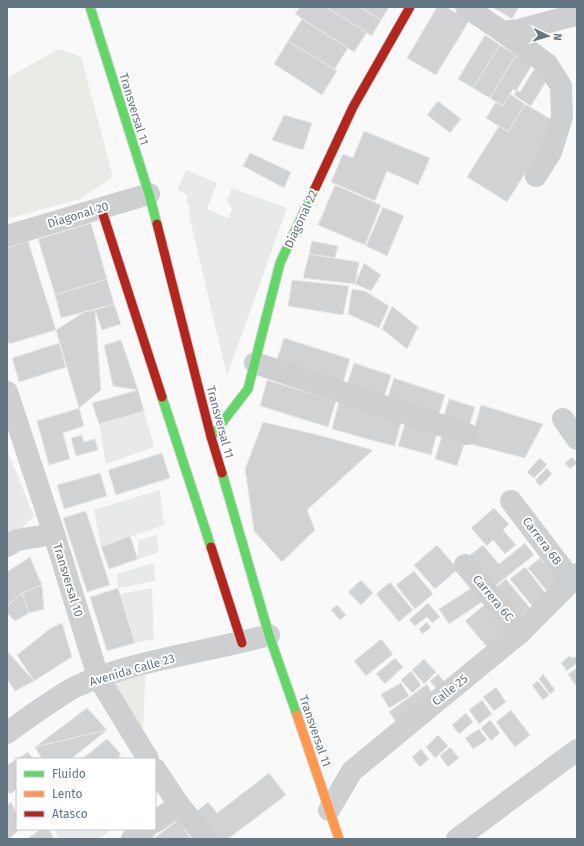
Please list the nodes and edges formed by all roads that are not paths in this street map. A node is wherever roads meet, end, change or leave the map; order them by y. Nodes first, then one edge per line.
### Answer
1 (90, 7) edge
2 (410, 7) edge
3 (466, 7) edge
4 (577, 16) edge
5 (503, 32) junction
6 (536, 176) dead end
7 (149, 194) junction
8 (101, 208) junction
9 (7, 236) edge
10 (255, 362) junction
11 (7, 392) edge
12 (563, 420) dead end
13 (467, 434) dead end
14 (211, 437) junction
15 (577, 439) edge
16 (511, 501) dead end
17 (54, 534) junction
18 (7, 546) edge
19 (465, 565) dead end
20 (575, 578) edge
21 (521, 632) junction
22 (269, 635) junction
23 (242, 643) junction
24 (98, 677) junction
25 (7, 733) edge
26 (577, 750) edge
27 (147, 758) edge
28 (156, 770) edge
29 (179, 805) junction
30 (329, 810) junction
31 (156, 821) edge
32 (145, 830) edge
33 (132, 839) edge
34 (207, 839) edge
35 (339, 839) edge
36 (457, 839) edge

1 - 7 street, Transversal 11
2 - 10 street, Diagonal 22
3 - 5 street
4 - 5 street
5 - 6 street
7 - 8 street, Diagonal 20
7 - 14 street, Transversal 11
8 - 9 street, Diagonal 20
8 - 23 street
10 - 13 street
10 - 14 street, Diagonal 22
11 - 17 street, Transversal 10
12 - 15 street
14 - 22 street, Transversal 11
16 - 20 street, Carrera 6B
17 - 18 street
17 - 24 street, Transversal 10
19 - 21 street, Carrera 6C
20 - 21 street, Calle 25
21 - 30 street, Calle 25
22 - 23 street, Avenida Calle 23
22 - 30 street, Transversal 11
23 - 24 street, Avenida Calle 23
24 - 25 street, Avenida Calle 23
24 - 27 street, Transversal 10
26 - 36 street
28 - 29 street
29 - 31 street
29 - 34 street
30 - 35 street, Transversal 11
32 - 33 street

